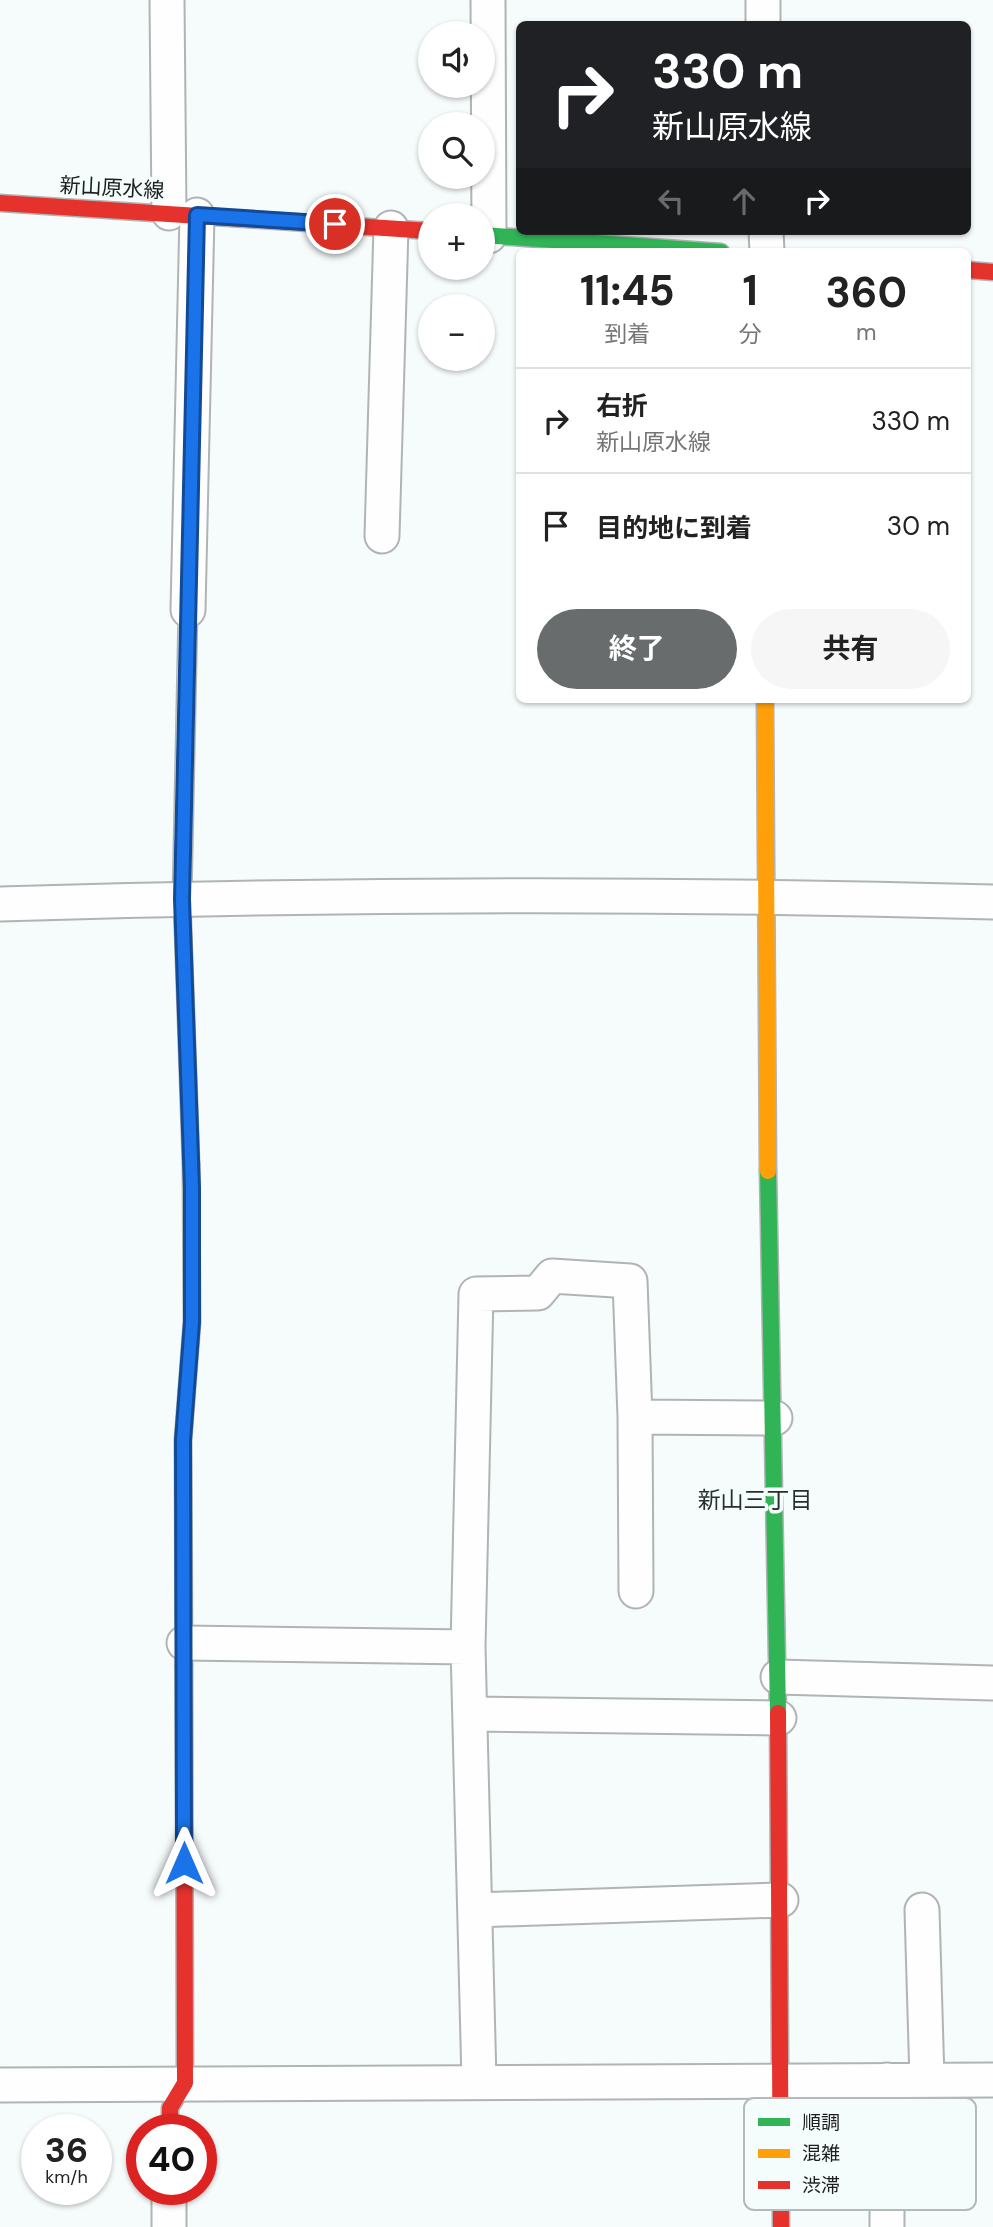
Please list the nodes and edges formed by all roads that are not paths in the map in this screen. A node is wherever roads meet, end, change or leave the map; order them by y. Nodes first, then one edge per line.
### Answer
1 (167, 0) edge
2 (488, 0) edge
3 (764, 0) edge
4 (763, 21) edge
5 (0, 203) edge
6 (486, 203) edge
7 (183, 214) junction
8 (391, 228) junction
9 (418, 230) edge
10 (495, 236) edge
11 (666, 248) edge
12 (971, 270) edge
13 (993, 272) edge
14 (382, 536) dead end
15 (188, 610) joint
16 (765, 703) edge
17 (764, 896) junction
18 (182, 899) junction
19 (993, 902) edge
20 (0, 904) edge
21 (635, 1417) junction
22 (775, 1418) junction
23 (636, 1591) dead end
24 (184, 1643) junction
25 (468, 1647) junction
26 (778, 1677) junction
27 (992, 1683) edge
28 (470, 1714) junction
29 (779, 1718) junction
30 (780, 1900) junction
31 (474, 1910) junction
32 (922, 1910) dead end
33 (782, 2080) junction
34 (887, 2080) junction
35 (927, 2080) junction
36 (993, 2080) edge
37 (479, 2081) junction
38 (185, 2083) junction
39 (0, 2085) edge
40 (782, 2098) edge
41 (887, 2098) edge
42 (170, 2114) edge
43 (169, 2205) edge
44 (169, 2227) edge

1 - 7 street
2 - 6 street
3 - 4 street
5 - 7 street, 新山原水線
7 - 8 street, 新山原水線
7 - 15 street
8 - 9 street, 新山原水線
8 - 14 street
10 - 11 street
12 - 13 street
15 - 18 lane
16 - 17 street
17 - 18 street
17 - 19 street
17 - 22 street
18 - 20 street
18 - 24 street
21 - 22 street
21 - 23 street
21 - 25 street
22 - 26 street
24 - 25 street
24 - 38 street
25 - 28 street
26 - 27 street
26 - 29 street
28 - 29 street
28 - 31 street
29 - 30 street
30 - 31 street
30 - 33 street
31 - 37 street
32 - 35 street
33 - 34 street
33 - 37 street
33 - 40 street
34 - 35 street
34 - 41 street
35 - 36 street
37 - 38 street
38 - 39 street
38 - 42 street
43 - 44 street

